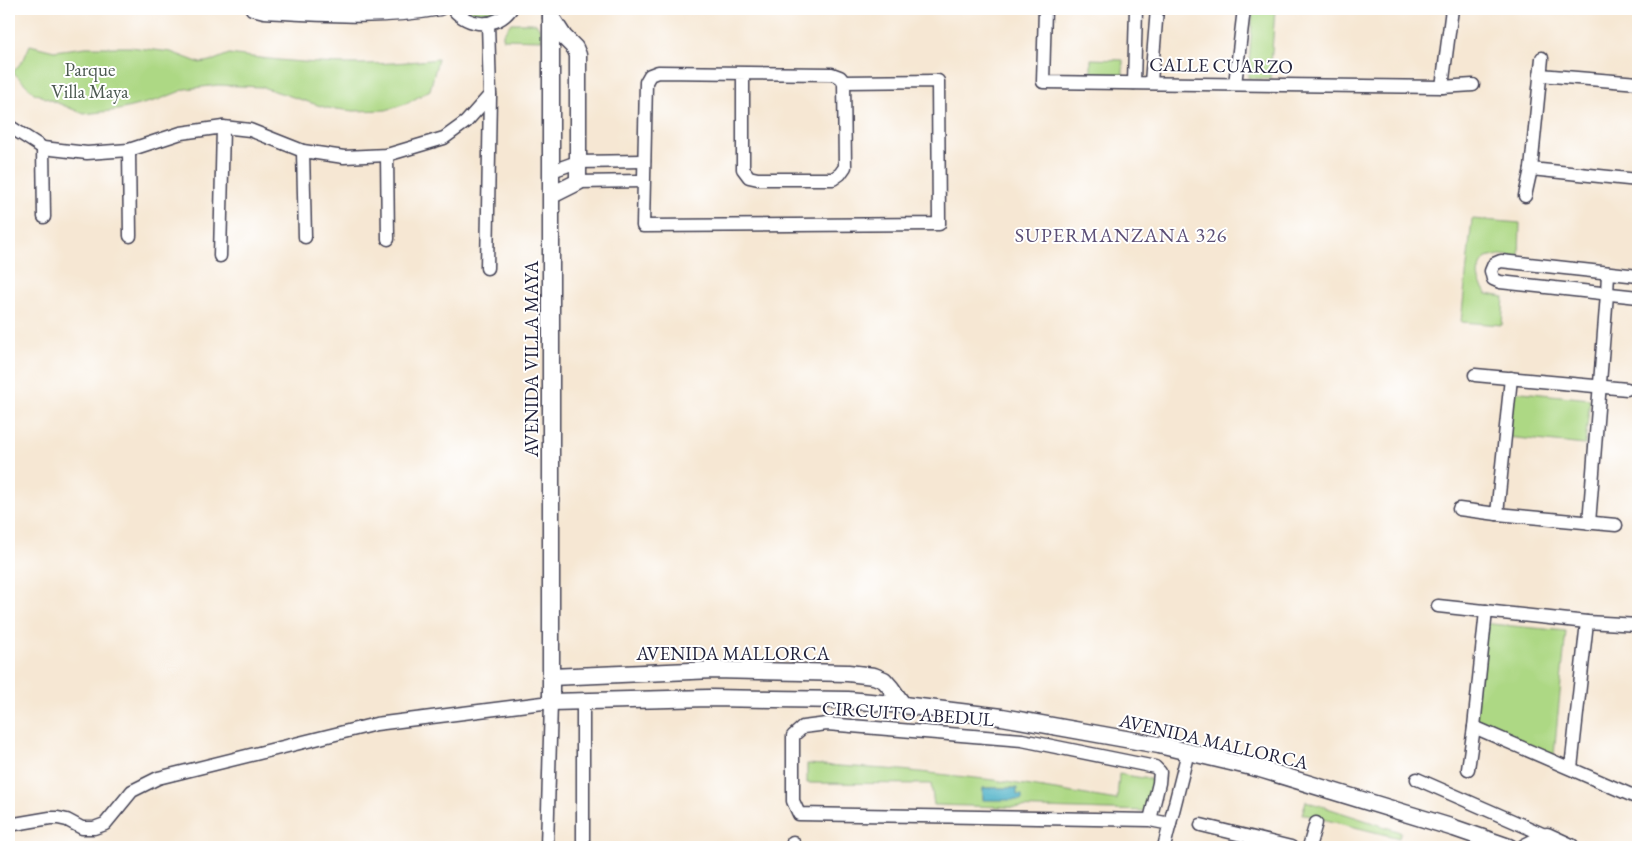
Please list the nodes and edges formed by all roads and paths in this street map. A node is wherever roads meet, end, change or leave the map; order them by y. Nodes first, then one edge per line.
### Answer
1 (252, 9) edge
2 (440, 9) edge
3 (453, 9) edge
4 (511, 9) edge
5 (1046, 9) edge
6 (1136, 9) edge
7 (1157, 9) edge
8 (1244, 9) edge
9 (1452, 9) edge
10 (548, 11) edge
11 (488, 23) junction
12 (1542, 58) dead end
13 (743, 73) junction
14 (1540, 75) junction
15 (844, 82) junction
16 (1151, 82) junction
17 (1134, 83) junction
18 (1638, 83) edge
19 (1235, 84) junction
20 (1472, 85) dead end
21 (1442, 87) junction
22 (490, 95) junction
23 (9, 126) edge
24 (223, 127) junction
25 (43, 148) junction
26 (129, 150) junction
27 (304, 151) junction
28 (387, 155) junction
29 (644, 161) junction
30 (577, 162) junction
31 (1531, 169) junction
32 (552, 171) junction
33 (1638, 180) edge
34 (644, 181) junction
35 (578, 182) junction
36 (552, 195) junction
37 (1525, 196) dead end
38 (44, 217) dead end
39 (130, 236) dead end
40 (305, 236) dead end
41 (388, 239) dead end
42 (220, 256) dead end
43 (487, 268) dead end
44 (1608, 273) junction
45 (1638, 276) edge
46 (1608, 294) junction
47 (1638, 297) edge
48 (1475, 374) dead end
49 (1511, 378) junction
50 (1600, 387) junction
51 (1627, 389) dead end
52 (1459, 509) dead end
53 (1497, 514) junction
54 (1589, 523) junction
55 (1616, 525) dead end
56 (1438, 606) dead end
57 (1486, 611) junction
58 (1587, 622) junction
59 (1638, 625) edge
60 (551, 677) junction
61 (551, 702) junction
62 (584, 702) junction
63 (903, 705) junction
64 (1474, 727) junction
65 (1188, 752) junction
66 (1571, 768) junction
67 (1468, 769) dead end
68 (1417, 780) dead end
69 (1638, 798) edge
70 (1150, 820) junction
71 (1316, 822) dead end
72 (1170, 824) junction
73 (9, 825) edge
74 (1201, 825) dead end
75 (1547, 836) junction
76 (547, 847) edge
77 (583, 847) edge
78 (1164, 847) edge
79 (1292, 847) edge
80 (1309, 847) edge
81 (1509, 847) edge
82 (1526, 847) edge
83 (1571, 847) edge

1 - 2 street
3 - 11 street
4 - 11 street
5 - 17 street, CALLE CUARZO
6 - 17 street
7 - 16 street
8 - 19 street
9 - 21 street
10 - 30 main road, AVENIDA VILLA MAYA
10 - 32 main road, AVENIDA VILLA MAYA
11 - 22 street
12 - 14 street
13 - 15 street
13 - 15 street
13 - 29 street
14 - 18 street
14 - 31 street
15 - 34 street
16 - 17 street, CALLE CUARZO
16 - 19 street, CALLE CUARZO
19 - 21 street, CALLE CUARZO
20 - 21 street, CALLE CUARZO
22 - 28 street
22 - 43 street
23 - 25 street
24 - 26 street
24 - 27 street
24 - 42 street
25 - 26 street
25 - 38 street
26 - 39 street
27 - 28 street
27 - 40 street
28 - 41 street
29 - 30 street
29 - 34 street
30 - 32 street
30 - 35 main road, AVENIDA VILLA MAYA
31 - 33 street
31 - 37 street
32 - 36 main road, AVENIDA VILLA MAYA
34 - 35 street
35 - 36 main road
36 - 60 main road, AVENIDA VILLA MAYA
44 - 45 street
44 - 46 street
44 - 46 street
46 - 47 street
46 - 50 street
48 - 49 street
49 - 50 street
49 - 53 street
50 - 51 street
50 - 54 street
52 - 53 street
53 - 54 street
54 - 55 street
56 - 57 street
57 - 58 street
57 - 64 street
58 - 59 street
58 - 66 street
60 - 61 main road, AVENIDA VILLA MAYA
60 - 63 main road, AVENIDA MALLORCA
61 - 62 main road, AVENIDA MALLORCA
61 - 73 street
61 - 76 street
62 - 63 main road, AVENIDA MALLORCA
62 - 77 street
63 - 65 main road, AVENIDA MALLORCA
64 - 66 street
64 - 67 street
65 - 72 street
65 - 81 main road, AVENIDA MALLORCA
66 - 69 street
68 - 75 street
70 - 70 street, CIRCUITO ABEDUL
70 - 72 street, CIRCUITO ABEDUL
71 - 80 street
72 - 78 street
74 - 79 street
75 - 82 main road
75 - 83 main road

